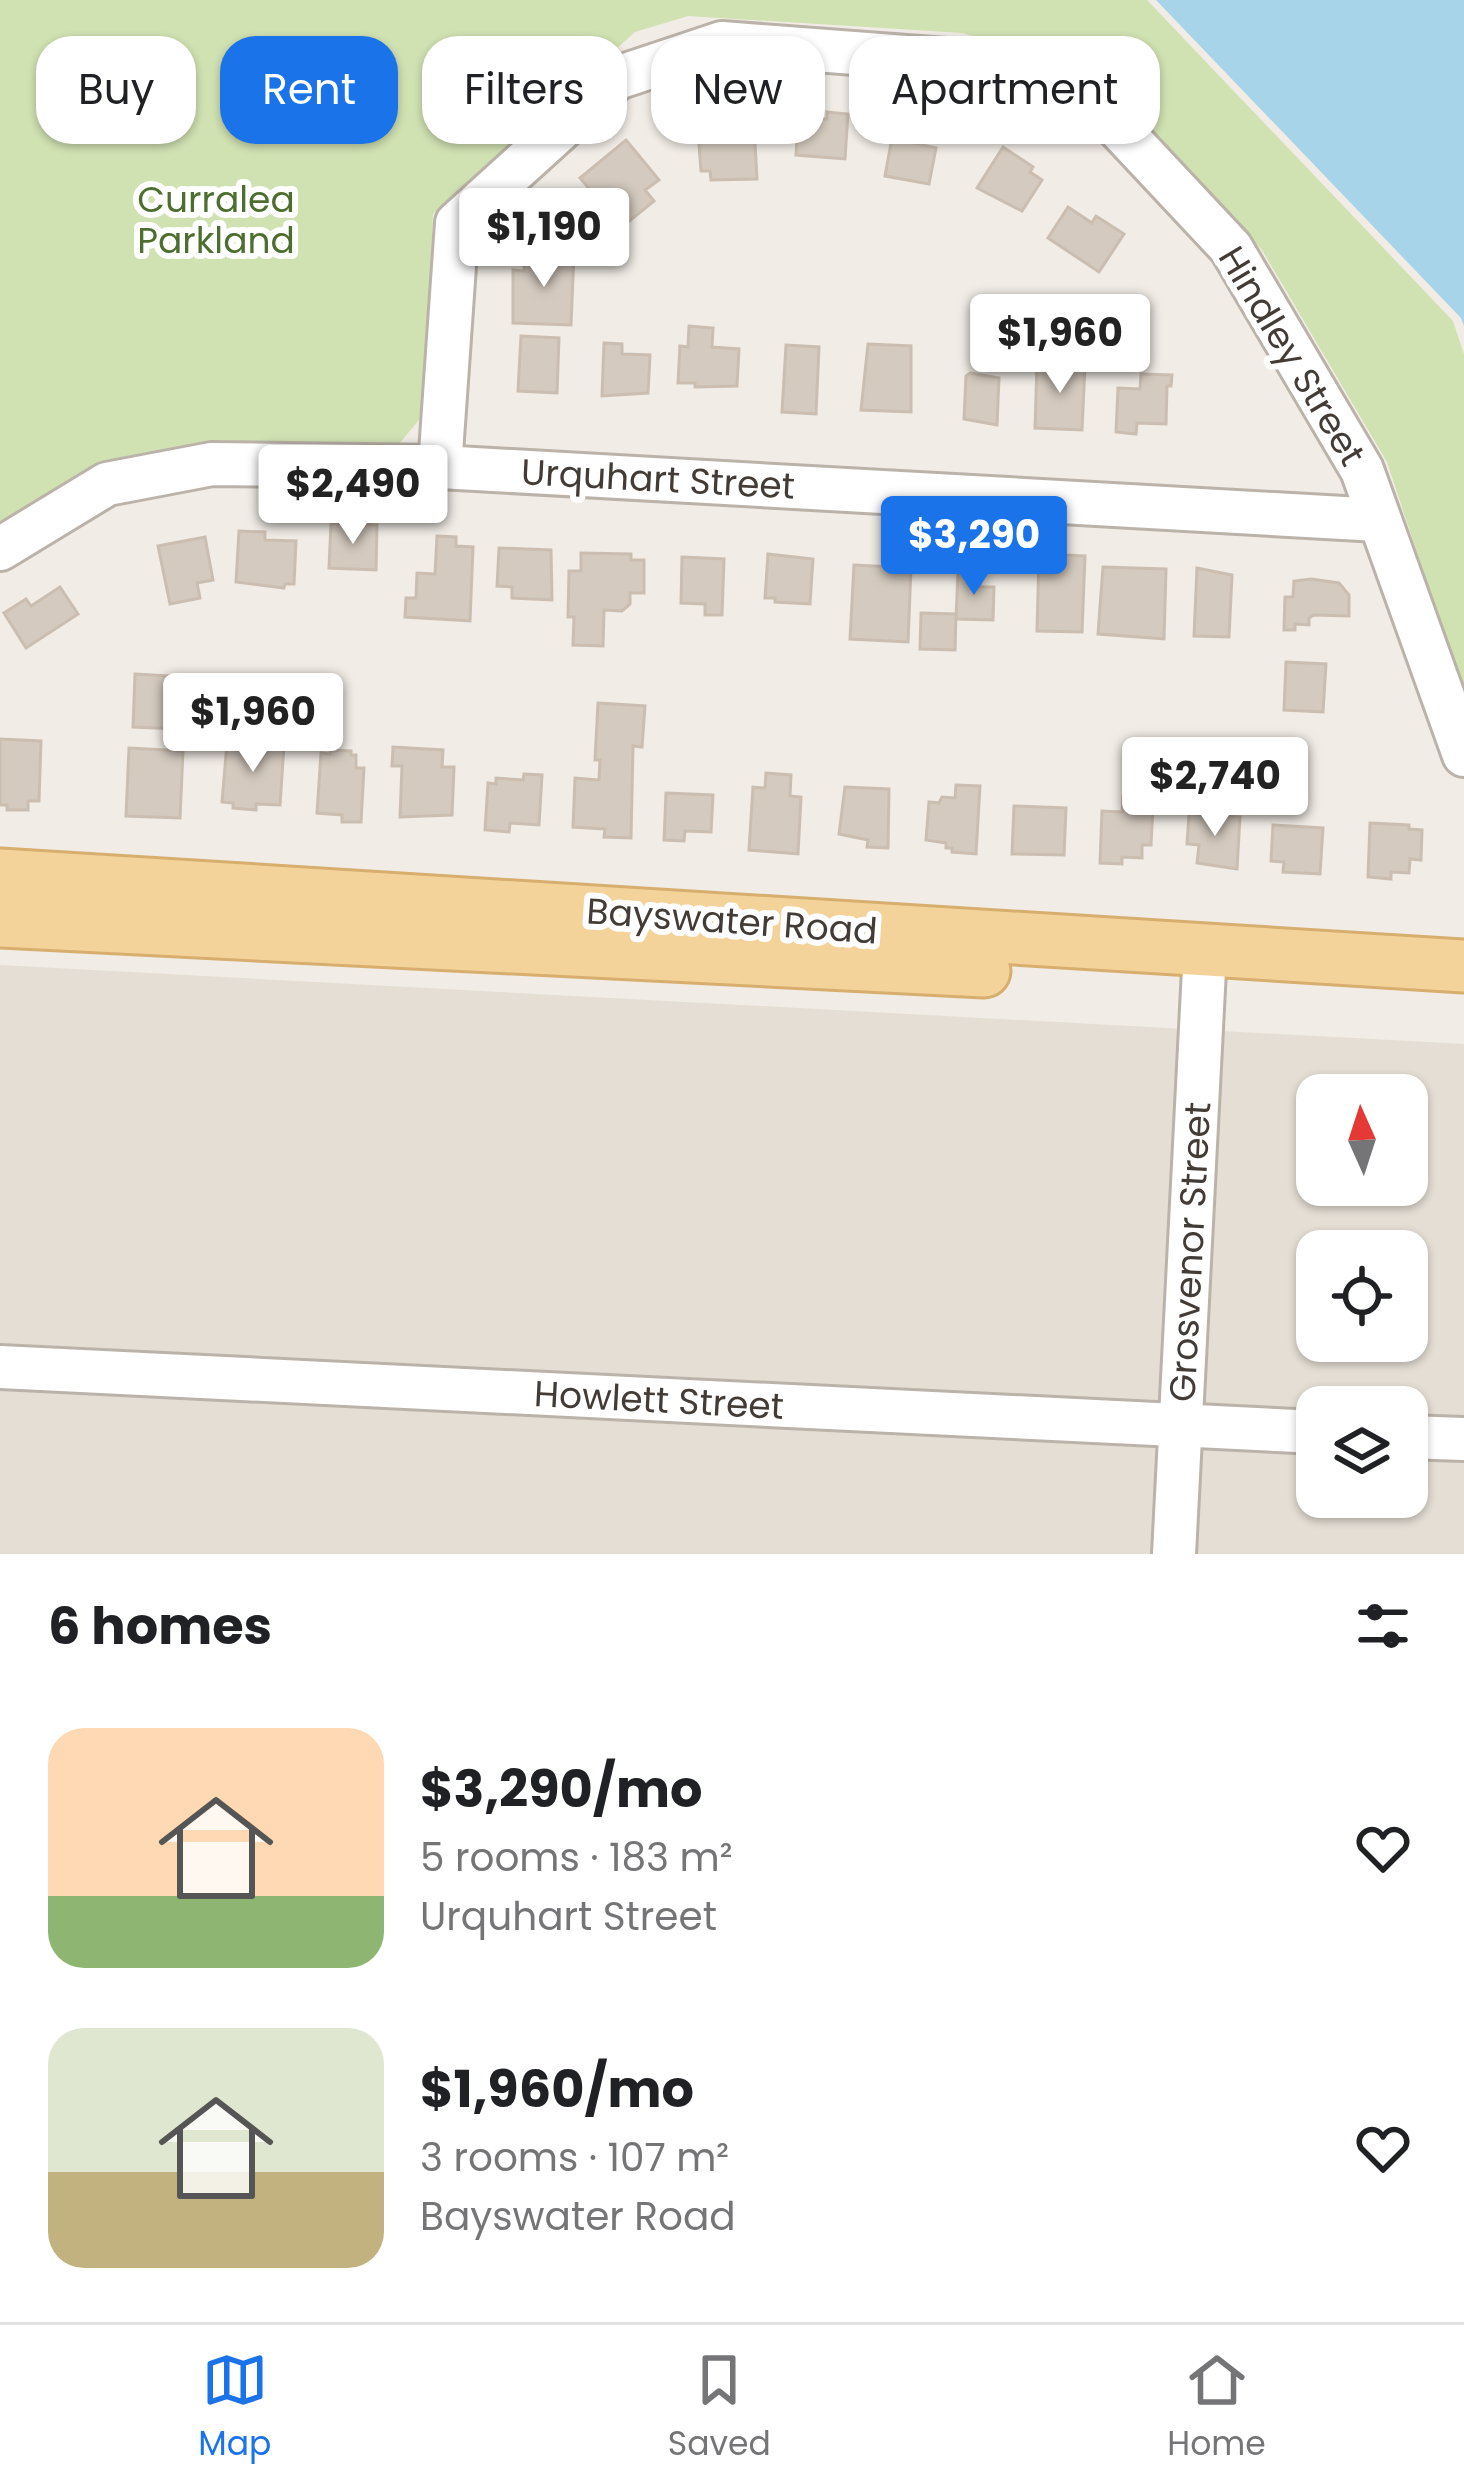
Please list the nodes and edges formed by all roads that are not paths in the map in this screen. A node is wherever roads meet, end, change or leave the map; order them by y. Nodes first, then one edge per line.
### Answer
1 (440, 467) junction
2 (1379, 520) junction
3 (0, 549) edge
4 (1464, 755) edge
5 (0, 875) edge
6 (0, 921) edge
7 (1204, 965) junction
8 (1464, 966) edge
9 (1464, 996) edge
10 (0, 1367) edge
11 (1181, 1425) junction
12 (1296, 1431) edge
13 (1428, 1437) edge
14 (1464, 1439) edge
15 (1174, 1554) edge

1 - 2 street, Urquhart Street
1 - 2 street, Hindley Street
1 - 3 street
2 - 4 street, Hindley Street
5 - 7 main road, Bayswater Road
6 - 7 main road, Bayswater Road
7 - 8 main road, Bayswater Road
7 - 9 main road, Bayswater Road
7 - 11 street, Grosvenor Street
10 - 11 street, Howlett Street
11 - 12 street, Howlett Street
11 - 15 street, Grosvenor Street
13 - 14 street

